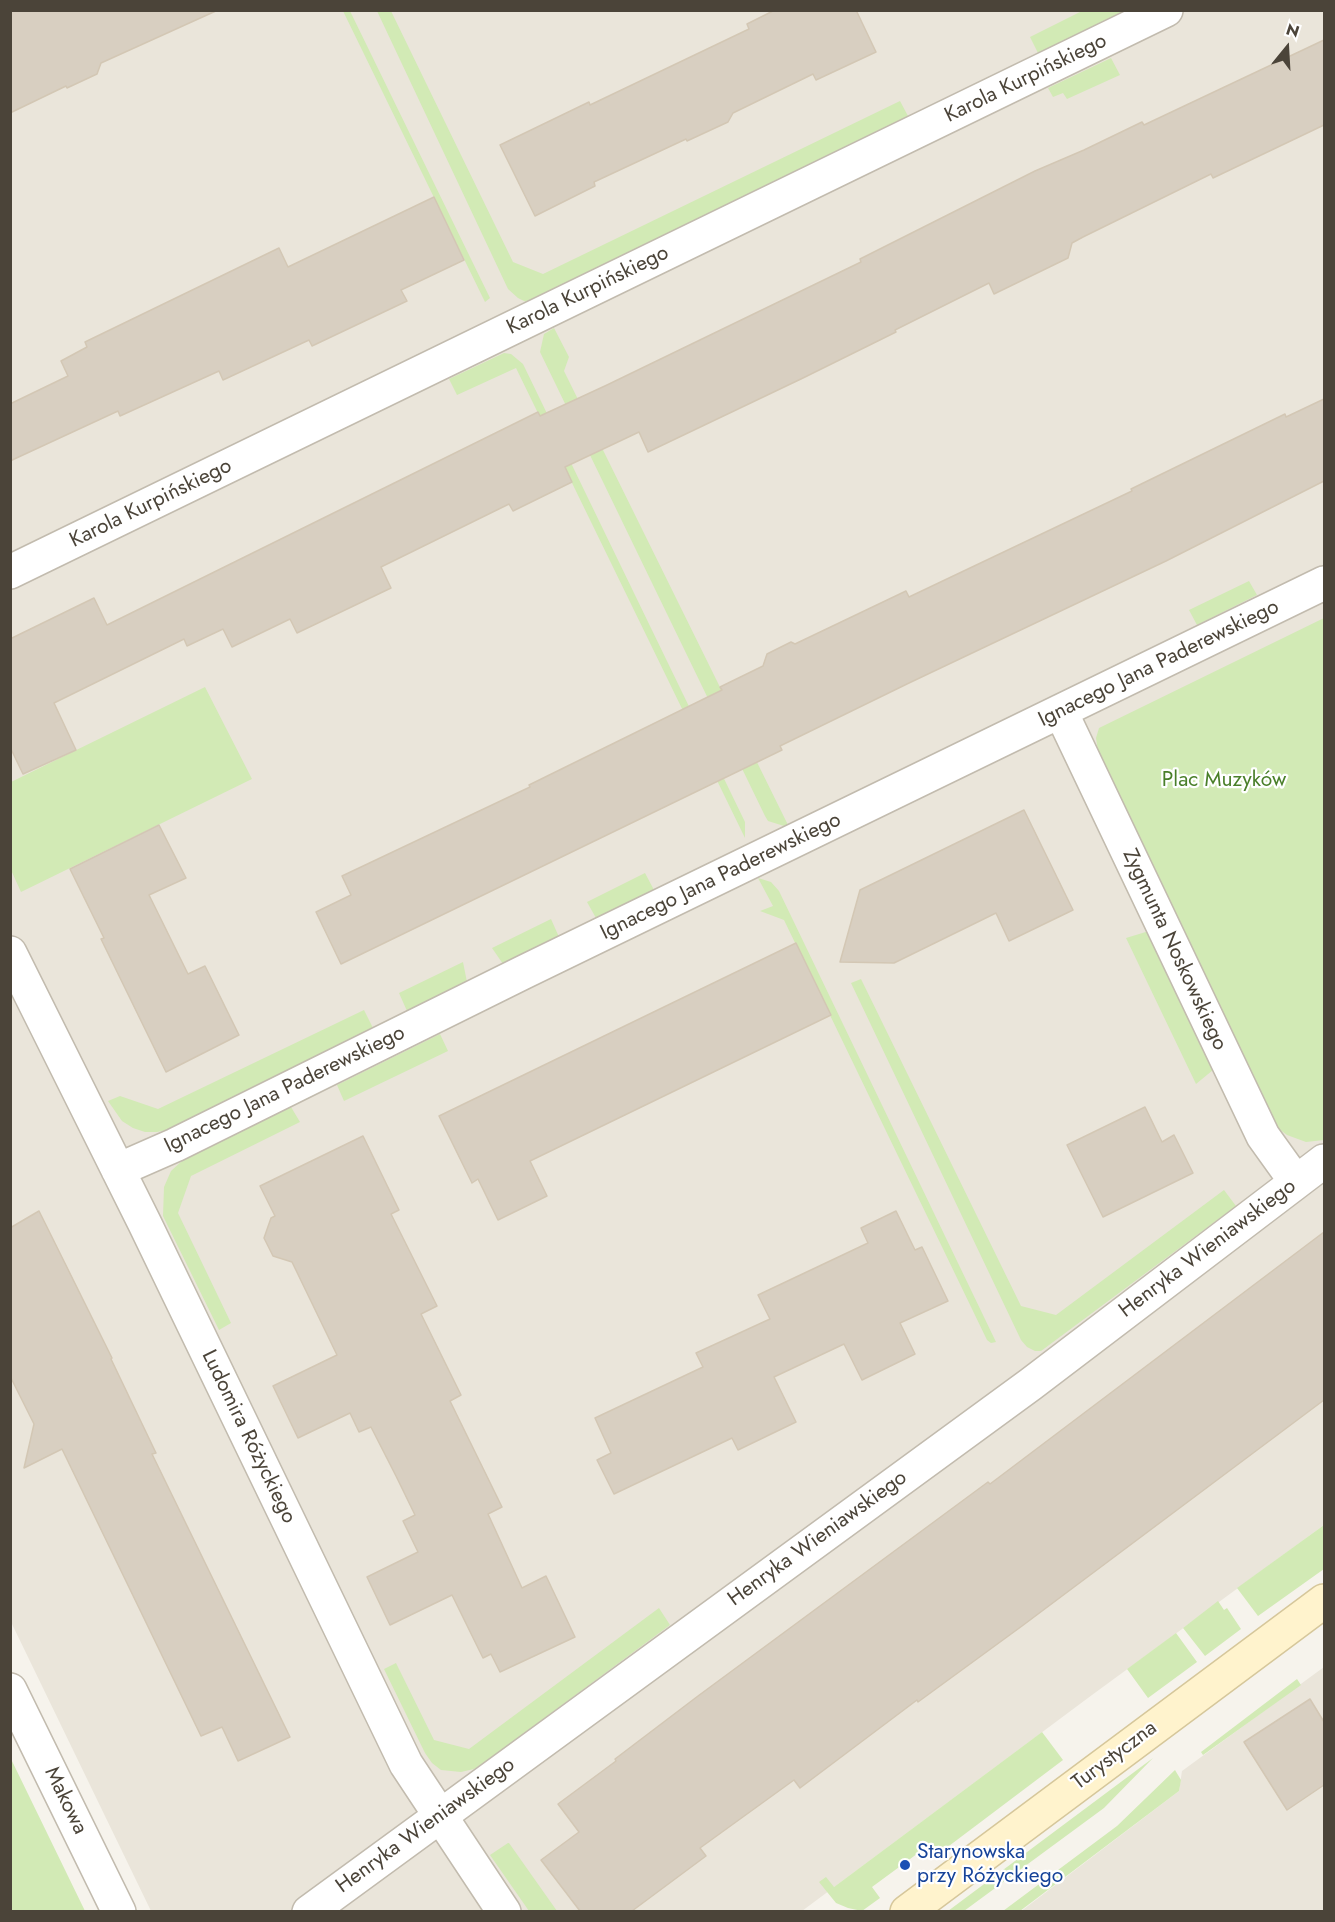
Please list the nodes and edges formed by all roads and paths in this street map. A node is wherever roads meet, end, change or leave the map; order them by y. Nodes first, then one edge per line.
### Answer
1 (1166, 10) edge
2 (10, 572) edge
3 (1324, 583) edge
4 (1061, 712) junction
5 (10, 953) edge
6 (1324, 1161) edge
7 (118, 1170) junction
8 (1296, 1182) junction
9 (1324, 1601) edge
10 (10, 1690) edge
11 (439, 1817) junction
12 (119, 1911) edge
13 (309, 1911) edge
14 (504, 1911) edge
15 (907, 1911) edge

1 - 2 street, Karola Kurpińskiego
3 - 4 street, Ignacego Jana Paderewskiego
4 - 7 street, Ignacego Jana Paderewskiego
4 - 8 street, Zygmunta Noskowskiego
5 - 7 street, Ludomira Różyckiego
6 - 8 street, Henryka Wieniawskiego
7 - 11 street, Ludomira Różyckiego
8 - 11 street, Henryka Wieniawskiego
9 - 15 street, Turystyczna
10 - 12 street, Makowa
11 - 13 street, Henryka Wieniawskiego
11 - 14 street, Ludomira Różyckiego

